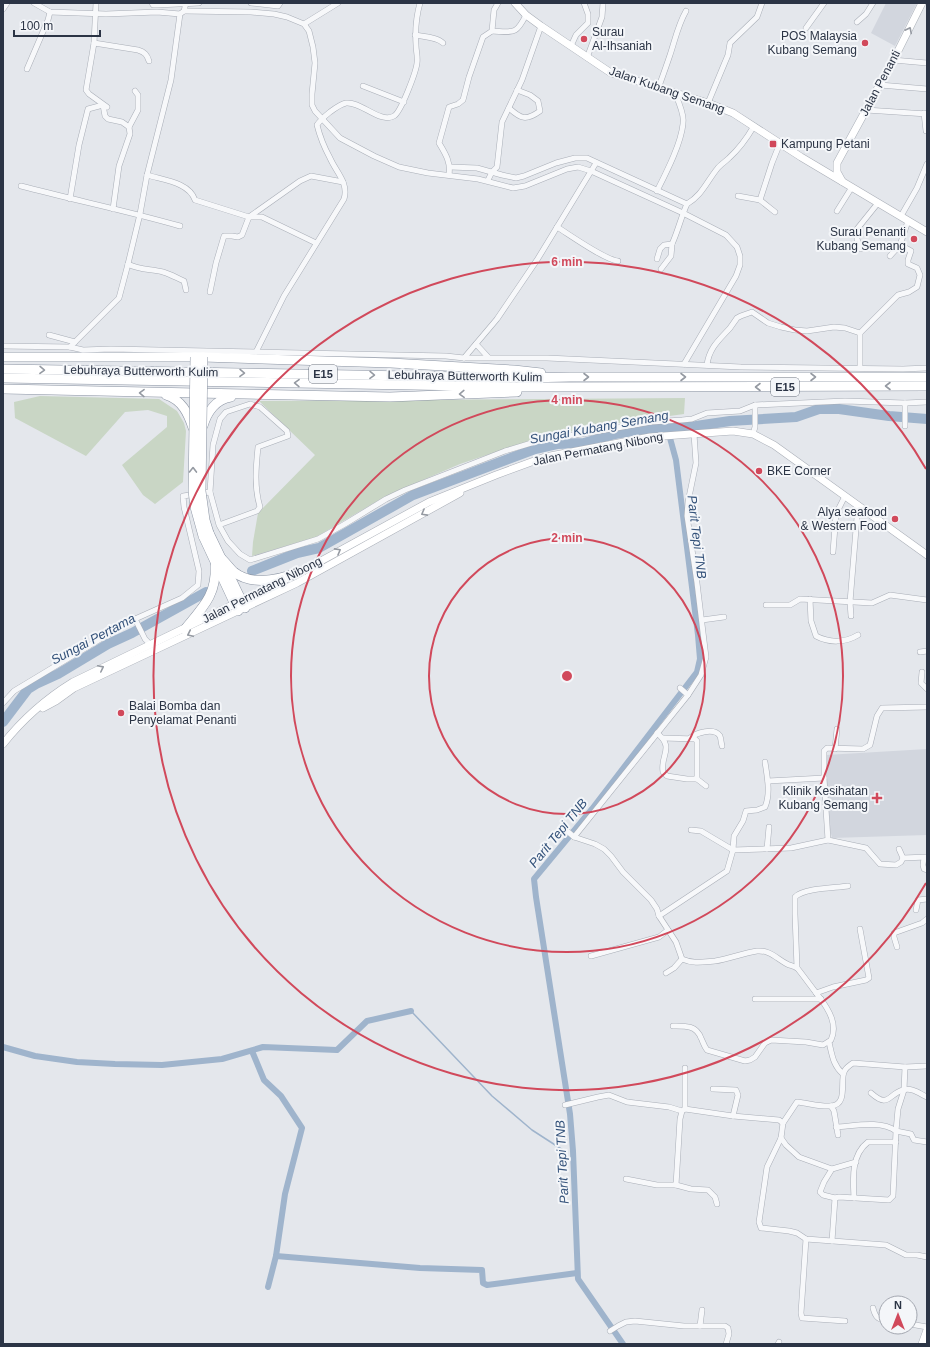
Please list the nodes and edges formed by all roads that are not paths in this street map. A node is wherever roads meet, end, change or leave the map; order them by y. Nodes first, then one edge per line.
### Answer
1 (7, 3) edge
2 (34, 3) edge
3 (96, 3) edge
4 (152, 3) edge
5 (186, 3) edge
6 (199, 3) edge
7 (251, 3) edge
8 (280, 3) edge
9 (338, 3) edge
10 (420, 3) edge
11 (498, 3) edge
12 (515, 3) edge
13 (584, 3) edge
14 (603, 3) edge
15 (762, 3) edge
16 (824, 3) edge
17 (873, 3) edge
18 (922, 3) edge
19 (3, 9) edge
20 (686, 11) dead end
21 (50, 12) junction
22 (182, 12) junction
23 (95, 14) junction
24 (526, 15) junction
25 (857, 22) dead end
26 (304, 24) junction
27 (541, 26) junction
28 (806, 28) dead end
29 (492, 31) junction
30 (416, 35) junction
31 (94, 42) junction
32 (443, 43) dead end
33 (570, 46) junction
34 (587, 58) junction
35 (893, 60) junction
36 (149, 61) dead end
37 (927, 62) edge
38 (26, 69) dead end
39 (880, 85) junction
40 (363, 86) dead end
41 (658, 88) junction
42 (927, 89) edge
43 (517, 90) junction
44 (135, 91) dead end
45 (676, 94) junction
46 (404, 102) junction
47 (708, 103) junction
48 (105, 106) junction
49 (509, 108) junction
50 (866, 110) junction
51 (926, 113) edge
52 (322, 118) junction
53 (129, 126) junction
54 (754, 126) junction
55 (927, 131) edge
56 (780, 143) junction
57 (596, 163) junction
58 (837, 163) junction
59 (927, 164) edge
60 (817, 166) junction
61 (450, 167) junction
62 (591, 171) junction
63 (926, 171) edge
64 (492, 172) junction
65 (147, 175) junction
66 (449, 175) junction
67 (488, 180) junction
68 (842, 181) junction
69 (343, 182) junction
70 (21, 186) dead end
71 (852, 187) junction
72 (658, 191) junction
73 (738, 196) dead end
74 (70, 199) junction
75 (760, 200) junction
76 (878, 203) junction
77 (687, 204) junction
78 (113, 209) junction
79 (837, 211) dead end
80 (775, 212) dead end
81 (682, 213) junction
82 (140, 214) junction
83 (901, 216) junction
84 (249, 218) junction
85 (908, 221) junction
86 (180, 226) dead end
87 (557, 227) junction
88 (927, 232) edge
89 (316, 243) junction
90 (672, 244) junction
91 (900, 245) junction
92 (861, 249) dead end
93 (890, 256) dead end
94 (657, 259) dead end
95 (618, 261) dead end
96 (128, 264) junction
97 (661, 269) dead end
98 (186, 290) dead end
99 (210, 292) dead end
100 (860, 333) junction
101 (48, 335) dead end
102 (74, 342) junction
103 (476, 344) junction
104 (3, 346) edge
105 (70, 347) junction
106 (256, 352) junction
107 (4, 357) edge
108 (199, 357) junction
109 (488, 357) junction
110 (464, 358) junction
111 (684, 364) junction
112 (707, 365) junction
113 (860, 368) junction
114 (927, 368) edge
115 (3, 369) edge
116 (570, 376) junction
117 (927, 377) edge
118 (3, 378) edge
119 (927, 386) edge
120 (570, 387) junction
121 (4, 389) edge
122 (159, 393) junction
123 (199, 394) junction
124 (253, 394) junction
125 (927, 402) edge
126 (905, 403) junction
127 (755, 407) junction
128 (905, 424) dead end
129 (198, 430) junction
130 (754, 430) junction
131 (694, 434) junction
132 (496, 475) junction
133 (210, 492) junction
134 (845, 496) junction
135 (858, 505) junction
136 (219, 525) junction
137 (833, 552) dead end
138 (927, 555) edge
139 (218, 559) junction
140 (302, 571) junction
141 (810, 599) junction
142 (927, 600) edge
143 (850, 602) junction
144 (766, 605) dead end
145 (240, 606) junction
146 (851, 616) dead end
147 (724, 617) dead end
148 (135, 620) junction
149 (702, 620) junction
150 (185, 629) junction
151 (858, 635) dead end
152 (147, 642) junction
153 (927, 651) edge
154 (920, 652) dead end
155 (922, 672) dead end
156 (680, 688) dead end
157 (927, 689) edge
158 (687, 694) junction
159 (3, 704) edge
160 (927, 707) edge
161 (34, 712) junction
162 (837, 729) dead end
163 (657, 733) junction
164 (663, 738) junction
165 (690, 738) junction
166 (3, 744) edge
167 (722, 746) dead end
168 (835, 749) junction
169 (765, 762) dead end
170 (824, 778) junction
171 (697, 779) junction
172 (768, 781) junction
173 (706, 786) dead end
174 (769, 827) dead end
175 (691, 830) dead end
176 (566, 831) dead end
177 (573, 836) junction
178 (828, 840) junction
179 (767, 848) junction
180 (899, 849) dead end
181 (733, 850) junction
182 (903, 858) junction
183 (926, 858) edge
184 (927, 870) edge
185 (848, 886) dead end
186 (927, 899) edge
187 (916, 910) dead end
188 (659, 916) junction
189 (927, 919) edge
190 (860, 929) dead end
191 (668, 930) junction
192 (897, 947) dead end
193 (591, 956) dead end
194 (682, 960) junction
195 (796, 968) junction
196 (666, 973) dead end
197 (816, 993) junction
198 (755, 999) dead end
199 (821, 1000) junction
200 (673, 1026) dead end
201 (829, 1042) junction
202 (927, 1066) edge
203 (905, 1067) junction
204 (685, 1068) dead end
205 (844, 1074) junction
206 (713, 1089) dead end
207 (904, 1090) junction
208 (871, 1094) dead end
209 (927, 1097) edge
210 (566, 1105) dead end
211 (831, 1106) junction
212 (684, 1110) junction
213 (733, 1116) junction
214 (783, 1123) junction
215 (836, 1127) junction
216 (896, 1131) junction
217 (838, 1135) dead end
218 (781, 1138) junction
219 (896, 1142) junction
220 (927, 1142) edge
221 (856, 1162) junction
222 (832, 1169) junction
223 (626, 1179) dead end
224 (676, 1185) junction
225 (835, 1198) junction
226 (854, 1198) junction
227 (717, 1204) dead end
228 (806, 1239) junction
229 (832, 1241) junction
230 (927, 1257) edge
231 (873, 1308) dead end
232 (702, 1310) dead end
233 (878, 1318) edge
234 (845, 1321) dead end
235 (700, 1326) junction
236 (927, 1328) edge
237 (611, 1331) dead end
238 (924, 1340) edge
239 (726, 1344) edge

1 - 19 street
2 - 21 street
3 - 23 street
4 - 5 street
5 - 6 street
5 - 22 street
7 - 8 street
9 - 26 street
10 - 30 street
11 - 29 street
12 - 24 main road, Jalan Kubang Semang
13 - 33 street
14 - 34 street
15 - 47 street
16 - 28 street
17 - 25 street
35 -> 18 main road, Jalan Penanti
20 - 41 street
21 - 23 street
21 - 38 street
22 - 23 street
22 - 26 street
22 - 65 street
23 - 31 street
24 - 27 main road, Jalan Kubang Semang
24 - 29 street
26 - 52 street
27 - 33 main road, Jalan Kubang Semang
27 - 43 street
29 - 61 street
30 - 32 street
30 - 46 street
31 - 36 street
31 - 48 street
33 - 34 main road, Jalan Kubang Semang
34 - 41 main road, Jalan Kubang Semang
35 - 37 street
35 - 39 main road, Jalan Penanti
39 - 42 street
39 - 50 main road, Jalan Penanti
40 - 46 street
41 - 45 main road, Jalan Kubang Semang
43 - 49 street
43 - 49 street
44 - 53 street
45 - 47 main road, Jalan Kubang Semang
45 - 72 street
46 - 52 street
47 - 54 main road, Jalan Kubang Semang
48 - 53 street
48 - 74 street
49 - 64 street
50 - 51 street
50 - 58 main road, Jalan Penanti
51 - 55 street
52 - 66 street
52 - 69 street
53 - 78 street
54 - 56 main road, Jalan Kubang Semang
54 - 77 street
56 - 60 main road, Jalan Kubang Semang
56 - 75 street
57 - 62 street
57 - 64 street
57 - 72 street
58 - 60 main road
58 - 68 main road
59 - 63 street
60 - 68 main road, Jalan Kubang Semang
61 - 64 street
61 - 66 street
62 - 67 street
62 - 81 street
62 - 87 street
63 - 83 street
64 - 67 street
65 - 82 street
65 - 84 street
66 - 67 street
68 - 71 main road, Jalan Kubang Semang
69 - 84 street
69 - 89 street
70 - 74 street
71 - 76 main road, Jalan Kubang Semang
71 - 79 street
72 - 77 street
73 - 75 street
74 - 78 street
75 - 80 street
76 - 83 main road, Jalan Kubang Semang
76 - 92 street
77 - 81 street
78 - 82 street
81 - 90 street
81 - 111 street
82 - 86 street
82 - 96 street
83 - 85 main road, Jalan Kubang Semang
84 - 89 street
84 - 99 street
85 - 88 main road, Jalan Kubang Semang
85 - 91 street
87 - 95 street
87 - 103 street
89 - 106 street
90 - 94 street
90 - 97 street
91 - 93 street
91 - 100 street
96 - 98 street
96 - 102 street
100 - 112 street
100 - 113 street
101 - 102 street
102 - 105 street
103 - 109 street
103 - 110 street
104 - 105 street
105 - 106 street
106 - 110 street
107 - 108 highway
108 - 116 highway
108 - 123 highway, bridge
109 - 110 street
109 - 111 street
111 - 112 street
112 - 113 street
113 - 114 street
115 -> 116 highway, Lebuhraya Butterworth Kulim / E15
116 -> 117 highway, Lebuhraya Butterworth Kulim / E15
120 -> 118 highway, Lebuhraya Butterworth Kulim / E15
119 -> 120 highway, Lebuhraya Butterworth Kulim / E15
120 -> 124 highway
122 -> 121 highway
122 - 123 highway
122 - 129 highway
123 - 124 highway
123 - 129 highway, bridge
124 - 129 highway, bridge
125 - 126 street
126 - 127 street
126 - 128 street
127 - 130 street
127 - 136 street
129 - 139 highway, bridge
130 - 131 main road, Jalan Permatang Nibong
130 - 134 main road, Jalan Permatang Nibong
131 - 132 main road, Jalan Permatang Nibong
131 - 149 street
140 -> 132 main road, Jalan Permatang Nibong
132 -> 145 main road, Jalan Permatang Nibong
133 - 136 street
133 - 136 street
133 - 148 street
134 - 135 main road, Jalan Permatang Nibong
134 - 137 street
135 - 138 main road, Jalan Permatang Nibong
135 - 143 street
139 - 140 highway
139 - 145 highway
139 - 150 highway
140 - 145 main road, Jalan Permatang Nibong
141 - 143 street
141 - 144 street
141 - 151 street
142 - 143 street
143 - 146 street
145 - 150 main road, Jalan Permatang Nibong
145 -> 161 main road, Jalan Permatang Nibong
147 - 149 street
148 - 152 street
148 - 159 street
149 - 158 street
150 - 152 main road, Jalan Permatang Nibong
161 -> 152 main road, Jalan Permatang Nibong
153 - 154 street
155 - 157 street
156 - 158 street
158 - 163 street
160 - 168 street
161 - 166 main road, Jalan Permatang Nibong
162 - 168 street
163 - 164 street
163 - 177 street
164 - 165 street
164 - 171 street
165 - 167 street
165 - 171 street
168 - 170 street
169 - 172 street
170 - 172 street
170 - 178 street
171 - 173 street
172 - 181 street
174 - 179 street
175 - 181 street
176 - 177 street
177 - 188 street
178 - 179 street
178 - 182 street
179 - 181 street
180 - 182 street
181 - 188 street
182 - 183 street
183 - 184 street
185 - 195 street
186 - 187 street
188 - 191 street
189 - 192 street
190 - 197 street
191 - 193 street
191 - 194 street
194 - 195 street
194 - 196 street
195 - 197 street
197 - 199 street
198 - 199 street
199 - 201 street
200 - 201 street
201 - 205 street
202 - 203 street
203 - 205 street
203 - 207 street
204 - 212 street
205 - 211 street
206 - 213 street
207 - 208 street
207 - 209 street
207 - 216 street
210 - 212 street
211 - 214 street
211 - 215 street
212 - 213 street
212 - 224 street
213 - 214 street
214 - 218 street
215 - 216 street
215 - 217 street
216 - 219 street
216 - 220 street
218 - 222 street
218 - 228 street
219 - 221 street
219 - 226 street
221 - 222 street
221 - 226 street
222 - 225 street
223 - 224 street
224 - 227 street
225 - 226 street
225 - 229 street
228 - 229 street
228 - 234 street
229 - 230 street
231 - 233 street
232 - 235 street
235 - 237 street
235 - 239 street
236 - 238 main road

